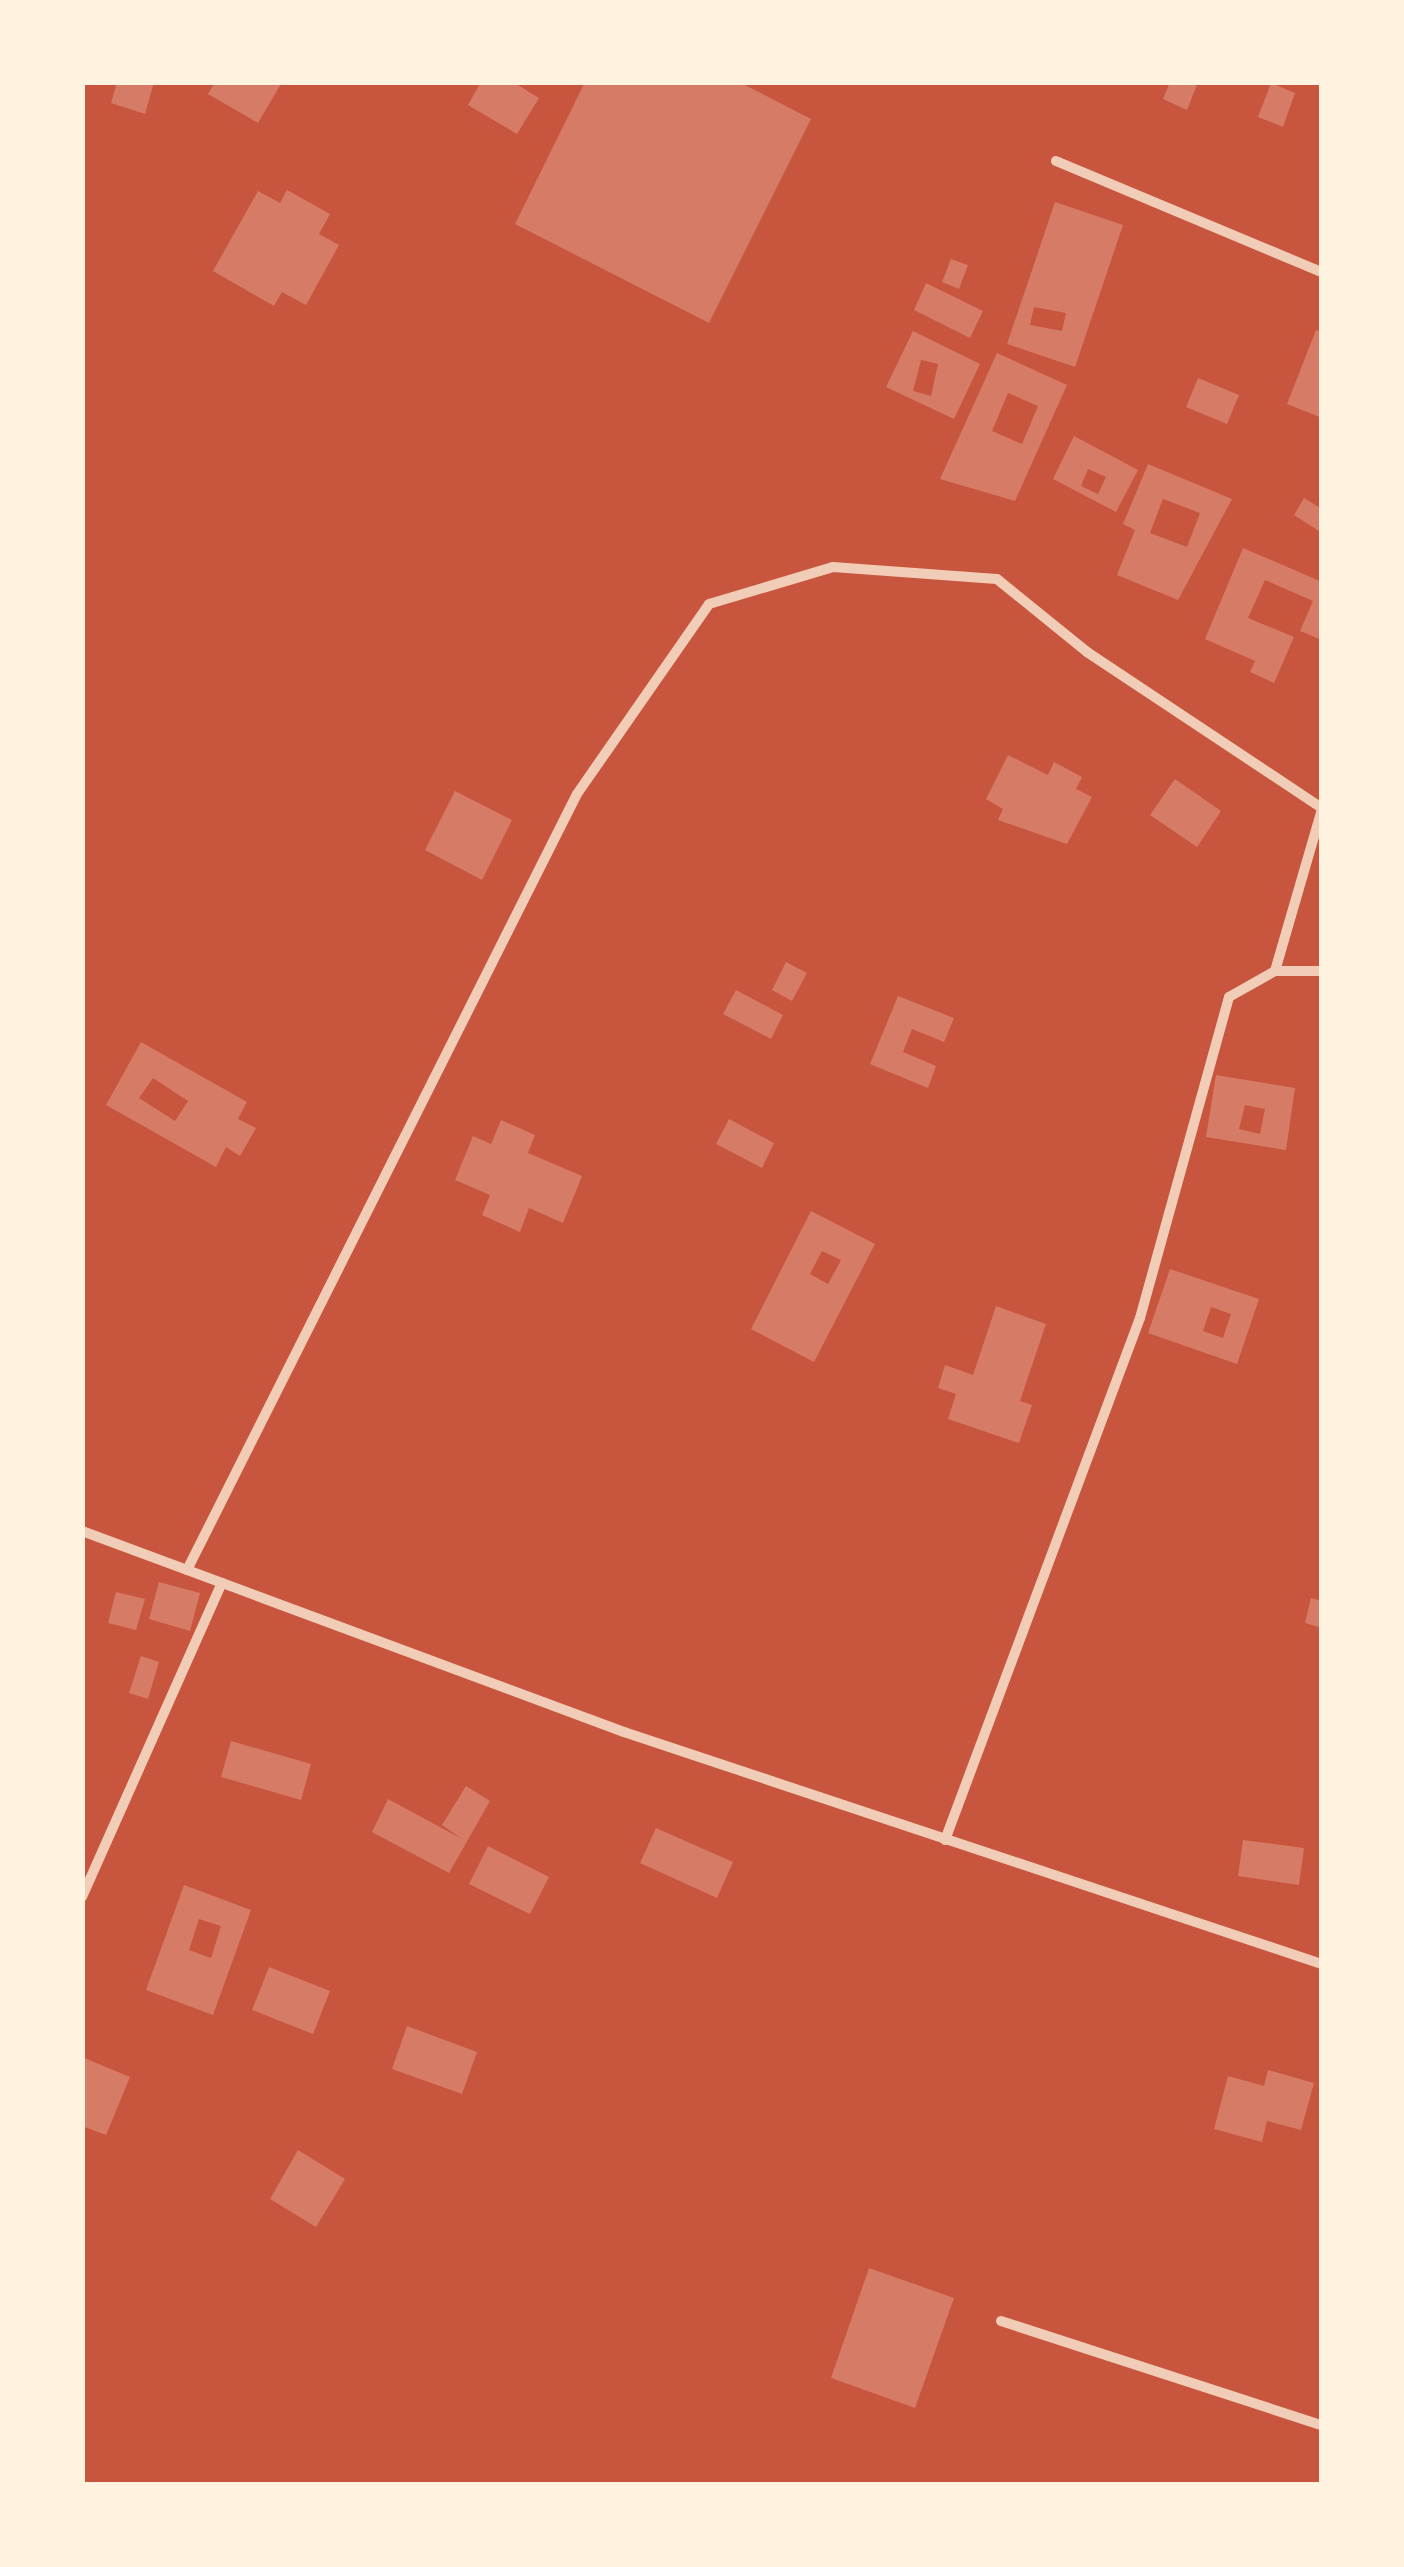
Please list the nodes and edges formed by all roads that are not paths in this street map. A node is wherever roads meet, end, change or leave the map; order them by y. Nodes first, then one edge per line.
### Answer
1 (1056, 161) dead end
2 (1322, 272) edge
3 (1322, 808) edge
4 (1275, 971) junction
5 (1322, 972) edge
6 (82, 1532) edge
7 (187, 1570) junction
8 (222, 1583) junction
9 (945, 1840) junction
10 (82, 1898) edge
11 (1322, 1964) edge
12 (1001, 2321) dead end
13 (1322, 2425) edge

1 - 2 street
3 - 4 street
3 - 7 street
4 - 5 street
4 - 9 street
6 - 7 street
7 - 8 street
8 - 9 street
8 - 10 street
9 - 11 street
12 - 13 street

